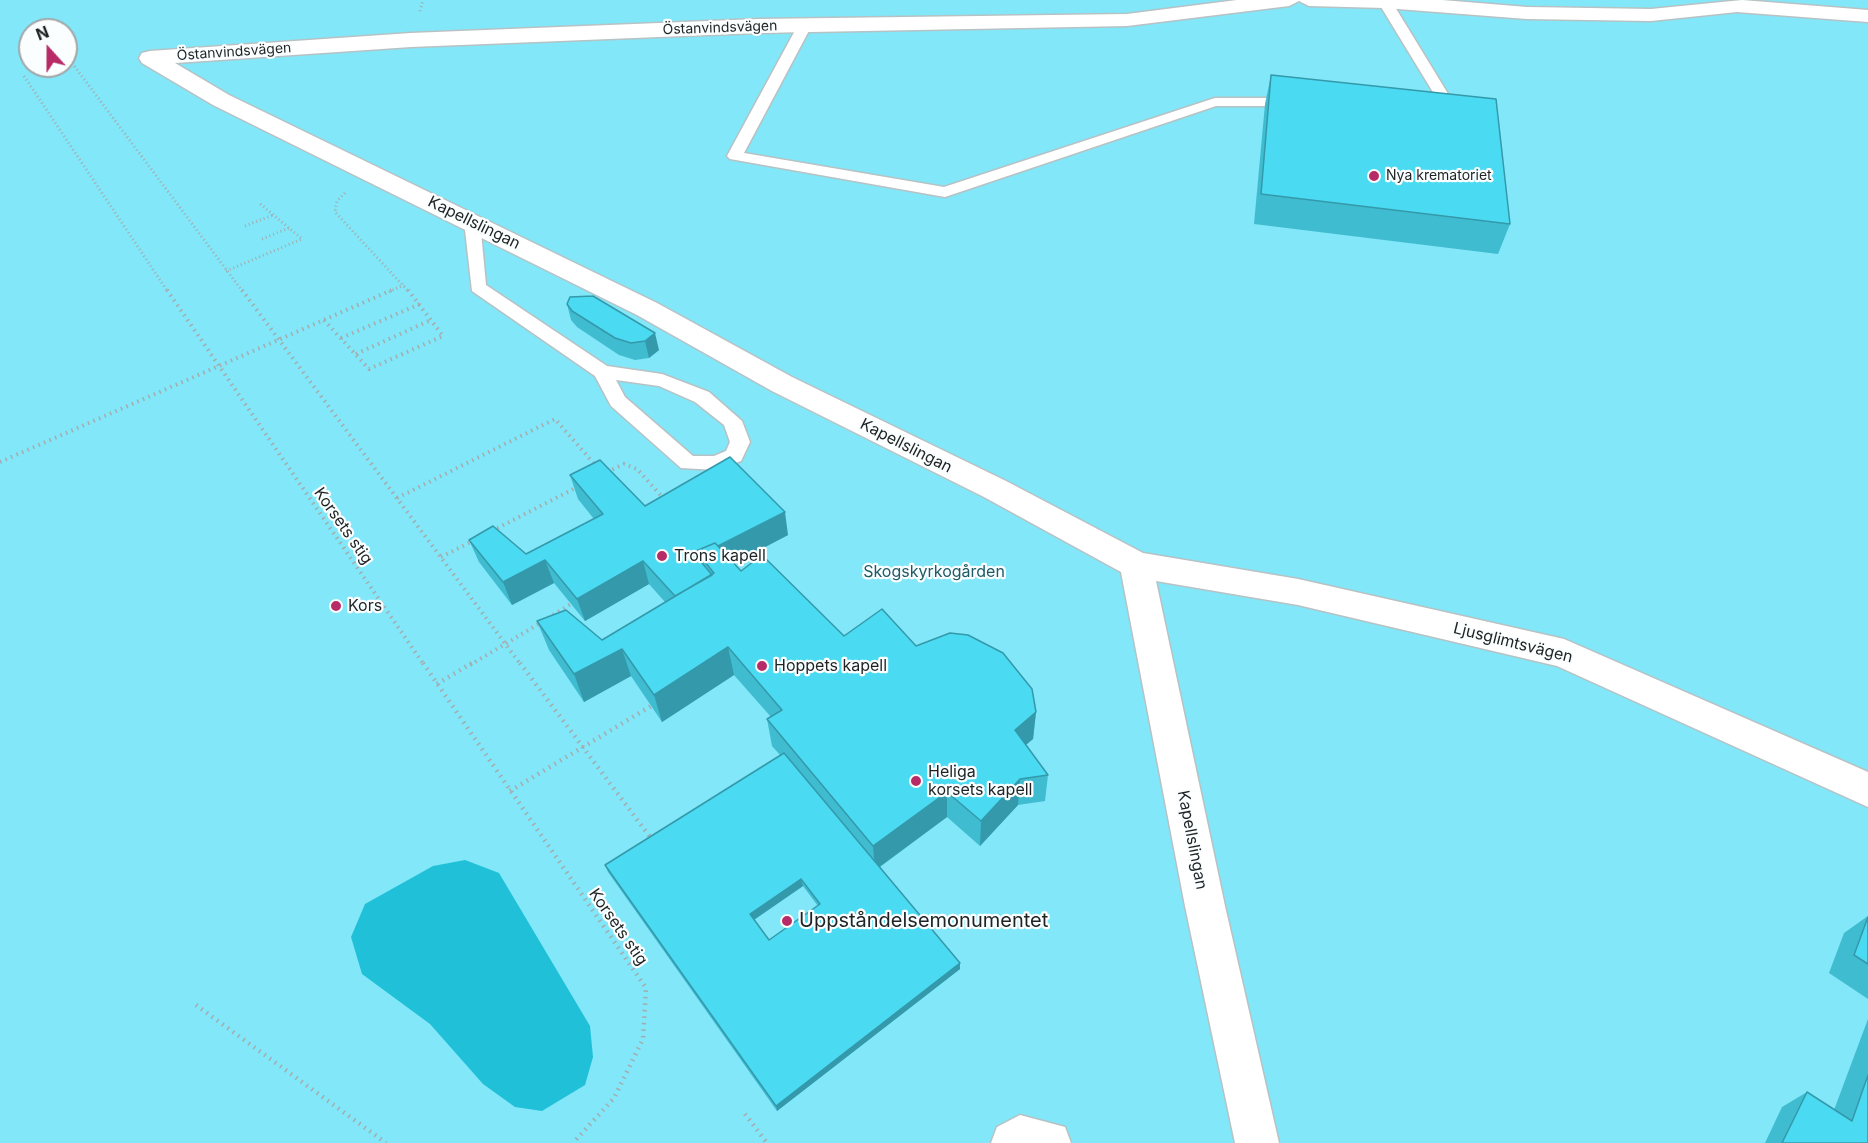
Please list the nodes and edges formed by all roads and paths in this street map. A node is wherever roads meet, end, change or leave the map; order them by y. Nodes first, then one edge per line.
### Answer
1 (1289, 0) edge
2 (1309, 0) edge
3 (1385, 2) junction
4 (1868, 16) edge
5 (805, 24) junction
6 (150, 58) joint
7 (78, 71) edge
8 (25, 78) edge
9 (1308, 102) edge
10 (1423, 102) edge
11 (368, 170) junction
12 (258, 202) dead end
13 (273, 214) junction
14 (472, 221) junction
15 (245, 226) dead end
16 (289, 228) junction
17 (262, 239) dead end
18 (226, 271) junction
19 (404, 285) junction
20 (420, 304) junction
21 (324, 320) junction
22 (432, 320) junction
23 (341, 338) junction
24 (278, 339) junction
25 (356, 354) junction
26 (218, 366) junction
27 (602, 372) junction
28 (0, 462) edge
29 (583, 484) edge
30 (397, 498) junction
31 (665, 500) edge
32 (441, 557) junction
33 (1136, 565) junction
34 (571, 604) edge
35 (504, 644) junction
36 (437, 684) junction
37 (651, 706) edge
38 (582, 748) junction
39 (1868, 790) edge
40 (510, 791) junction
41 (657, 845) edge
42 (196, 1005) dead end
43 (745, 1114) dead end
44 (386, 1143) edge
45 (573, 1143) edge
46 (767, 1143) edge
47 (1013, 1143) edge
48 (1049, 1143) edge
49 (1257, 1143) edge

1 - 5 street, Östanvindsvägen
2 - 3 street
3 - 4 street
3 - 10 lane
5 - 6 street, Östanvindsvägen
5 - 9 lane
6 - 11 street, Kapellslingan
7 - 18 path
8 - 26 path, Korsets stig
11 - 14 street, Kapellslingan
11 - 19 path
12 - 13 path
13 - 15 path
13 - 16 path
14 - 27 lane
14 - 33 street, Kapellslingan
16 - 17 path
16 - 18 path
18 - 24 path
19 - 20 path
19 - 21 path
20 - 22 path
20 - 23 path
21 - 23 path
21 - 24 path
22 - 25 path
22 - 25 path
23 - 25 path
24 - 26 path
24 - 30 path
26 - 28 path
26 - 36 path, Korsets stig
27 - 27 lane
29 - 32 path
30 - 31 path
30 - 32 path
32 - 35 path
33 - 39 street, Ljusglimtsvägen
33 - 49 street, Kapellslingan
34 - 35 path
35 - 36 path
35 - 38 path
36 - 40 path, Korsets stig
37 - 38 path
38 - 40 path
38 - 41 path
40 - 45 path, Korsets stig
42 - 44 path
43 - 46 path
47 - 48 street

